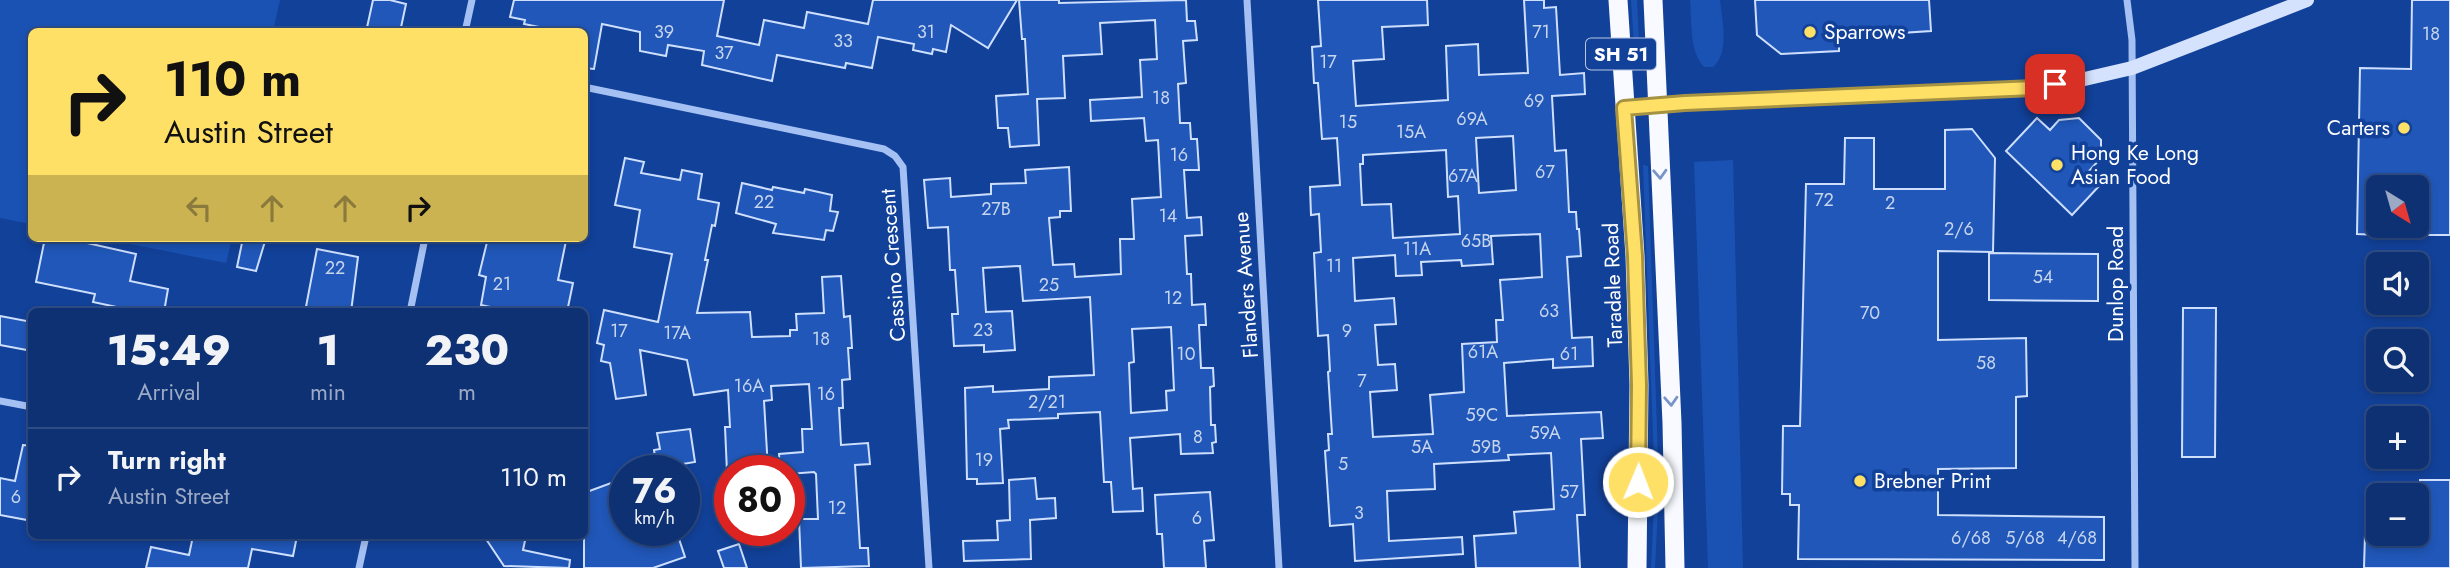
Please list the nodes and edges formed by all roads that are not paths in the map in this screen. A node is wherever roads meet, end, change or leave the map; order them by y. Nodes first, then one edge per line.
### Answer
1 (472, 0) edge
2 (1247, 0) edge
3 (1618, 0) edge
4 (1653, 0) edge
5 (2127, 0) edge
6 (2307, 0) edge
7 (467, 28) edge
8 (2132, 68) junction
9 (588, 88) edge
10 (1656, 106) junction
11 (1624, 108) junction
12 (424, 242) edge
13 (411, 308) edge
14 (0, 401) edge
15 (28, 406) edge
16 (365, 539) edge
17 (359, 568) edge
18 (929, 568) edge
19 (1279, 568) edge
20 (1637, 568) edge
21 (1675, 568) edge
22 (2135, 568) edge

1 - 7 street
2 - 19 street, Flanders Avenue
3 - 11 highway, Taradale Road / SH 51
4 - 10 highway, SH 51
5 - 8 street, Dunlop Road
6 - 8 main road
8 - 10 main road
8 - 22 street, Dunlop Road
9 - 18 street, Cassino Crescent
10 - 11 main road
10 -> 21 highway, SH 51
11 - 20 highway, Taradale Road / SH 51
12 - 13 street
14 - 15 street
16 - 17 street

